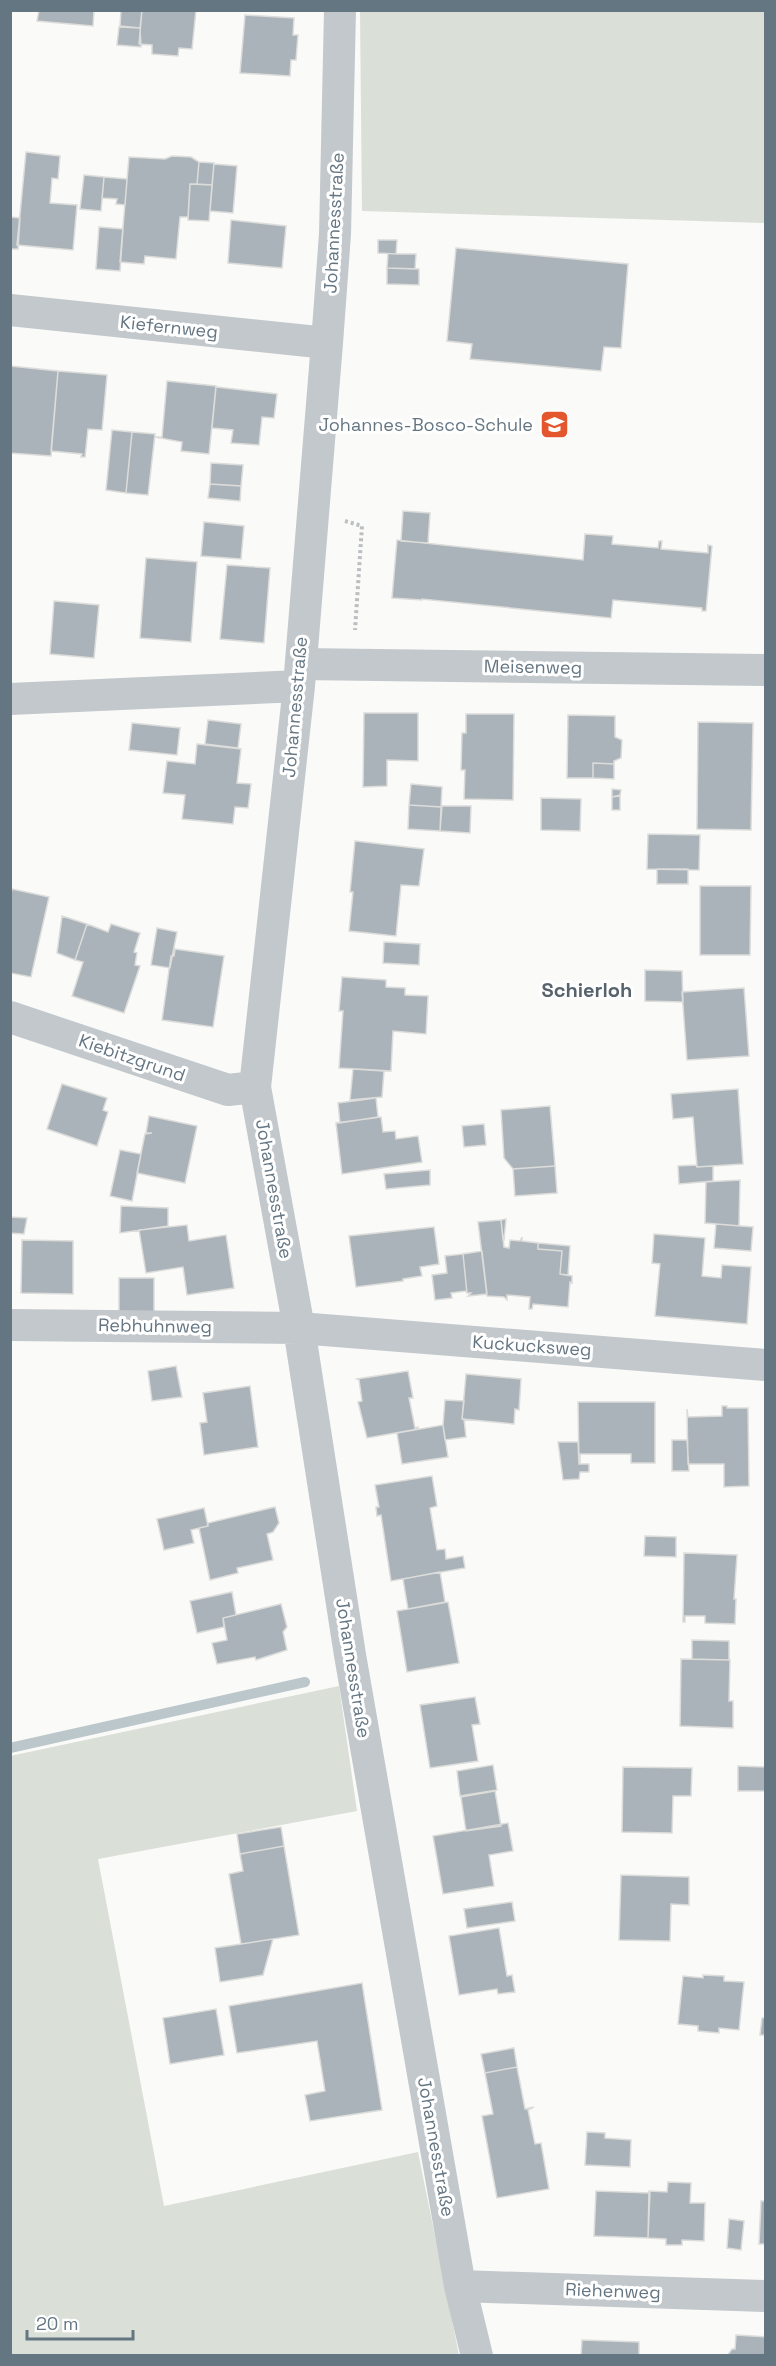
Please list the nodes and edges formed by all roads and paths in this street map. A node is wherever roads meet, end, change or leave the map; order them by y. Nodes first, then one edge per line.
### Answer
1 (340, 10) edge
2 (10, 310) edge
3 (327, 344) junction
4 (313, 511) junction
5 (352, 664) junction
6 (765, 670) edge
7 (300, 675) junction
8 (10, 699) edge
9 (10, 1017) edge
10 (255, 1087) junction
11 (10, 1324) edge
12 (299, 1328) junction
13 (765, 1365) edge
14 (460, 2286) junction
15 (765, 2296) edge
16 (477, 2355) edge

1 - 3 street, Johannesstraße
2 - 3 street, Kiefernweg
3 - 4 street, Johannesstraße
4 - 5 path
4 - 7 street, Johannesstraße
5 - 6 street, Meisenweg
5 - 7 street, Meisenweg
7 - 8 street, Meisenweg
7 - 10 street, Johannesstraße
9 - 10 street, Kiebitzgrund
10 - 12 street, Johannesstraße
11 - 12 street, Rebhuhnweg
12 - 13 street, Kuckucksweg
12 - 14 street, Johannesstraße
14 - 15 street, Riehenweg
14 - 16 street, Johannesstraße

